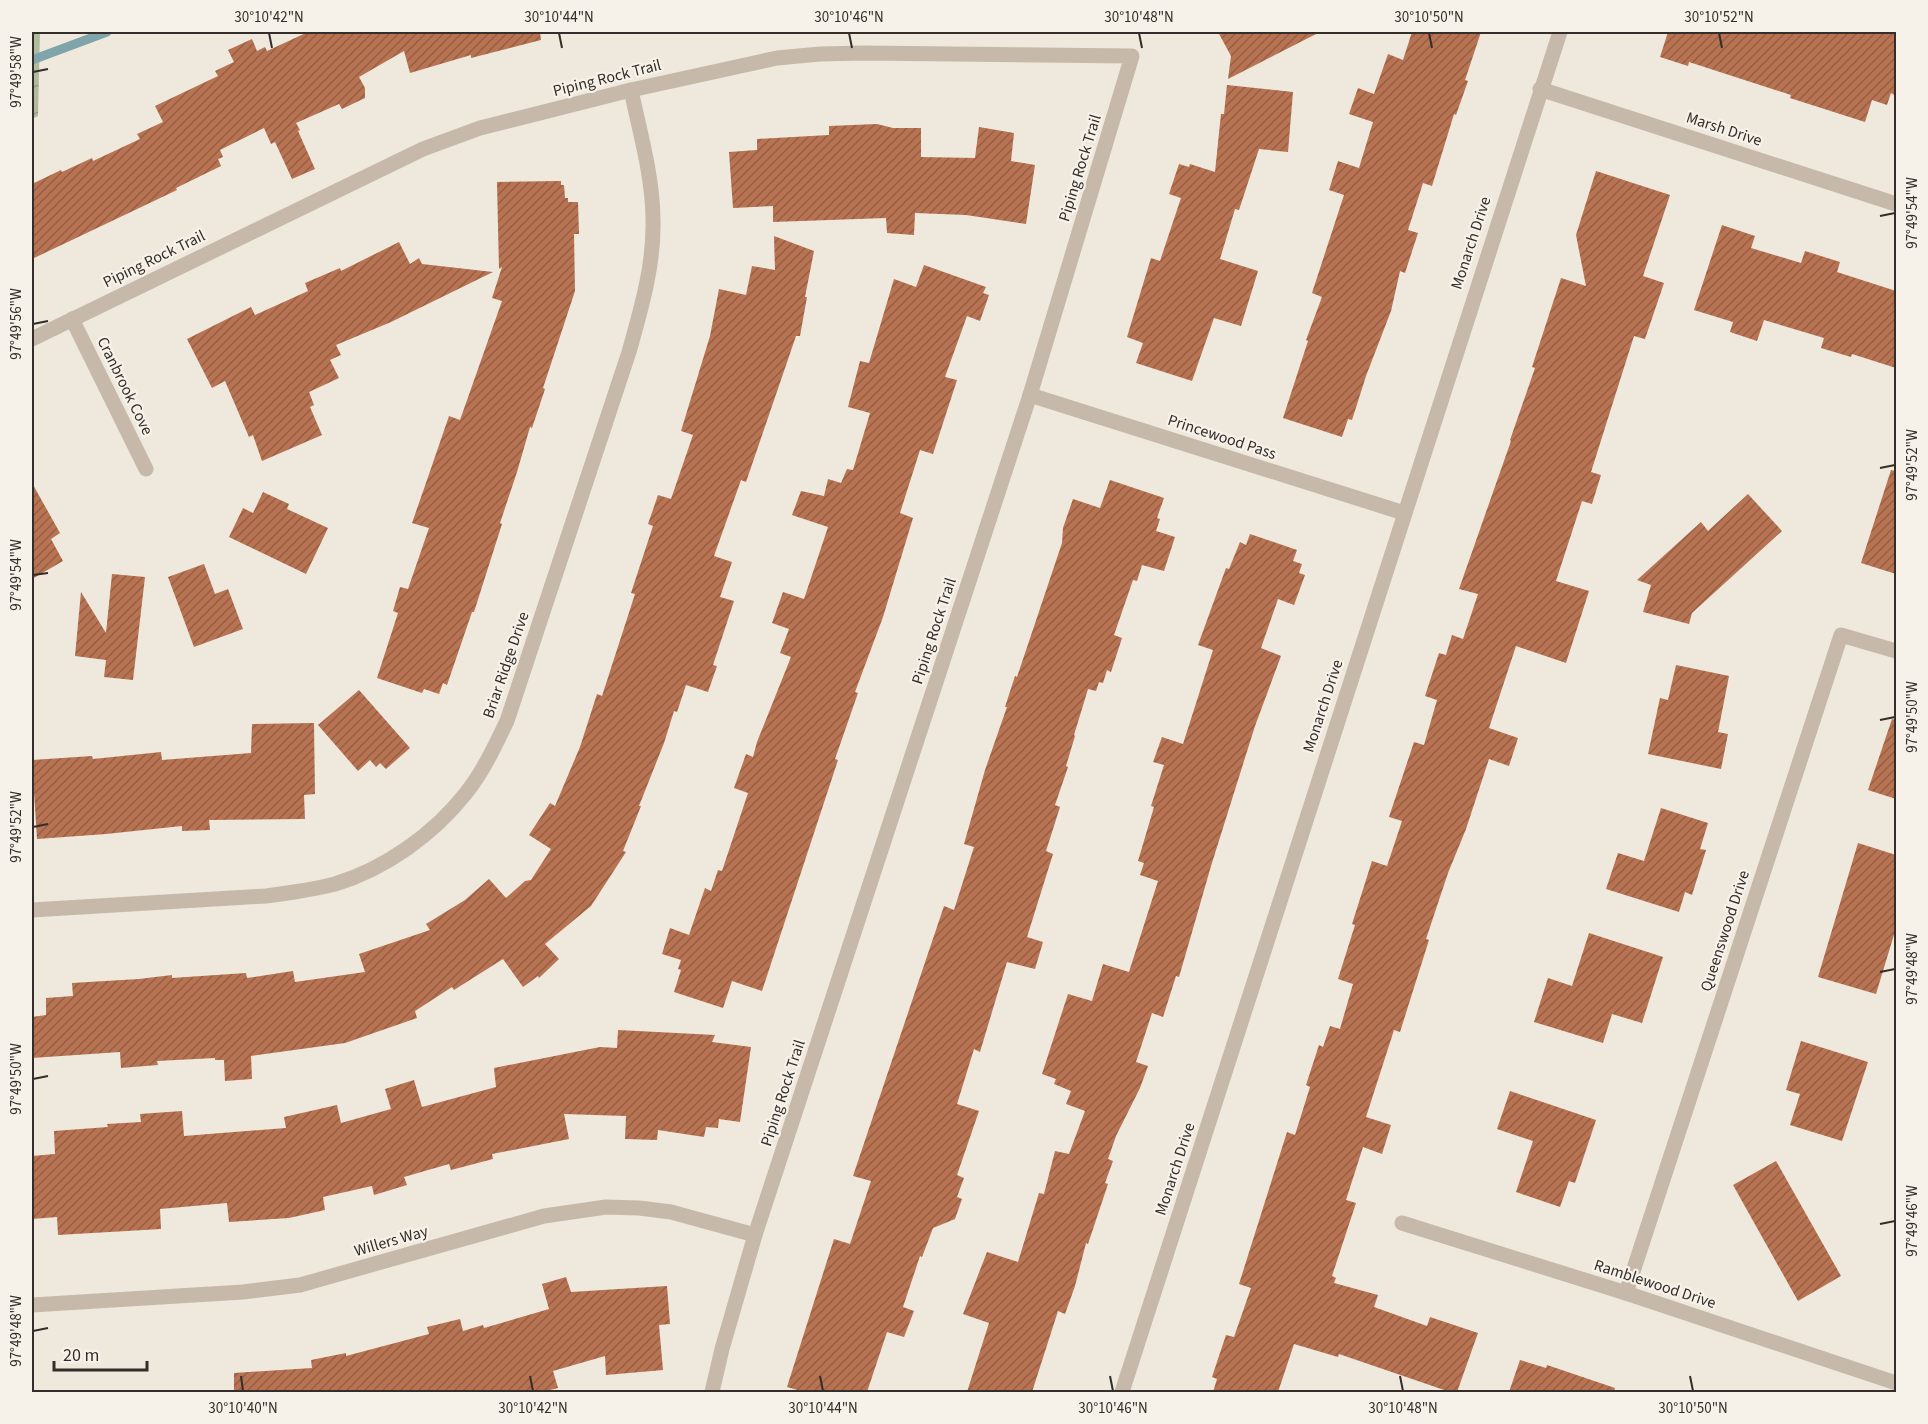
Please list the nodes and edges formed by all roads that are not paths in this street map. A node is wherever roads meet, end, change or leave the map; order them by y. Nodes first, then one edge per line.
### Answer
1 (1560, 32) edge
2 (1540, 89) junction
3 (631, 90) junction
4 (1896, 204) edge
5 (72, 319) junction
6 (32, 339) edge
7 (1030, 395) junction
8 (146, 469) dead end
9 (1404, 513) junction
10 (1896, 651) edge
11 (32, 910) edge
12 (1402, 1222) dead end
13 (755, 1235) junction
14 (1626, 1293) junction
15 (32, 1305) edge
16 (1896, 1383) edge
17 (712, 1392) edge
18 (1122, 1392) edge

1 - 2 street, Monarch Drive
2 - 4 street, Marsh Drive
2 - 9 street, Monarch Drive
3 - 5 street, Piping Rock Trail
3 - 7 street, Piping Rock Trail
3 - 11 street, Briar Ridge Drive
5 - 6 street, Piping Rock Trail
5 - 8 street, Cranbrook Cove
7 - 9 street, Princewood Pass
7 - 13 street, Piping Rock Trail
9 - 18 street, Monarch Drive
10 - 14 street, Queenswood Drive
12 - 14 street, Ramblewood Drive
13 - 15 street, Willers Way
13 - 17 street, Piping Rock Trail
14 - 16 street, Ramblewood Drive

